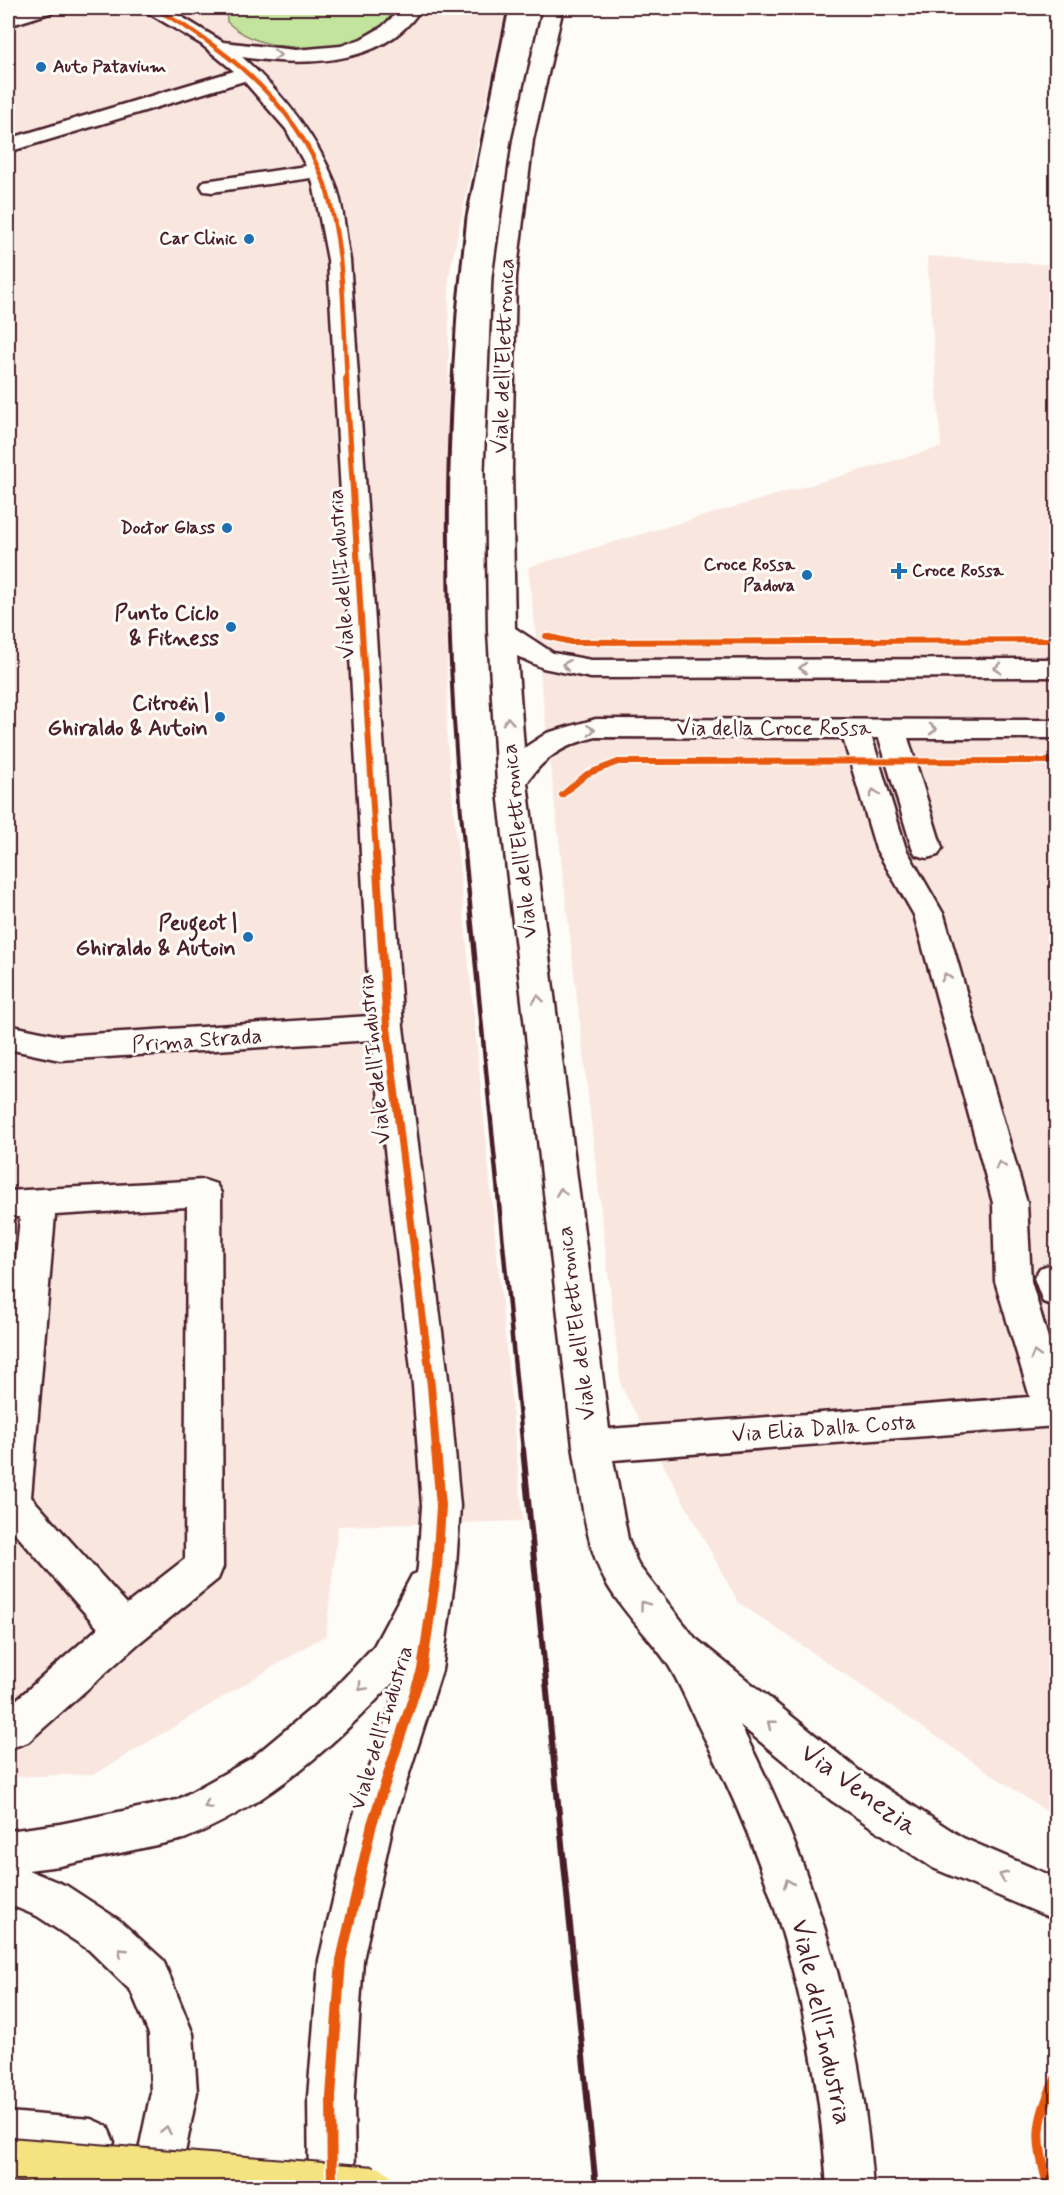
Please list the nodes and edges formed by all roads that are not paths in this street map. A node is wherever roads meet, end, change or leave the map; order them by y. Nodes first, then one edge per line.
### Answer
1 (46, 8) edge
2 (154, 8) edge
3 (407, 8) edge
4 (553, 8) edge
5 (199, 10) dead end
6 (8, 20) edge
7 (211, 42) junction
8 (249, 73) junction
9 (8, 146) edge
10 (318, 171) junction
11 (212, 186) dead end
12 (502, 631) junction
13 (1056, 668) edge
14 (855, 729) junction
15 (891, 729) junction
16 (1056, 729) edge
17 (512, 783) junction
18 (927, 848) dead end
19 (387, 1027) junction
20 (8, 1037) edge
21 (23, 1203) edge
22 (1054, 1411) edge
23 (592, 1446) junction
24 (9, 1501) edge
25 (437, 1567) junction
26 (125, 1630) junction
27 (681, 1651) junction
28 (8, 1730) edge
29 (8, 1852) edge
30 (8, 1883) edge
31 (1056, 1899) edge
32 (8, 2135) edge
33 (91, 2142) dead end
34 (8, 2159) edge
35 (849, 2177) edge
36 (332, 2178) edge
37 (154, 2187) edge
38 (373, 2187) edge

1 - 6 street
2 - 7 street, Viale dell'Industria
7 -> 3 street
4 - 12 street, Viale dell'Elettronica
5 - 7 street
7 - 8 street, Viale dell'Industria
8 - 9 street
8 - 10 street, Viale dell'Industria
10 - 11 street
10 - 19 street, Viale dell'Industria
13 -> 12 street
17 -> 12 street, Viale dell'Elettronica
14 - 15 street, Via della Croce Rossa
17 -> 14 street, Via della Croce Rossa
22 -> 14 street
15 -> 16 street, Via della Croce Rossa
15 - 18 street
23 -> 17 street, Viale dell'Elettronica
19 - 20 street, Prima Strada
19 - 25 street, Viale dell'Industria
21 - 24 street
21 - 26 street
22 - 23 street, Via Elia Dalla Costa
27 -> 23 street, Viale dell'Elettronica
24 - 26 street
25 -> 29 street
25 - 36 street, Viale dell'Industria
26 - 28 street
31 -> 27 street, Via Venezia
35 -> 27 street, Viale dell'Industria
37 -> 30 street
32 - 33 street
34 - 38 main road, bridge

